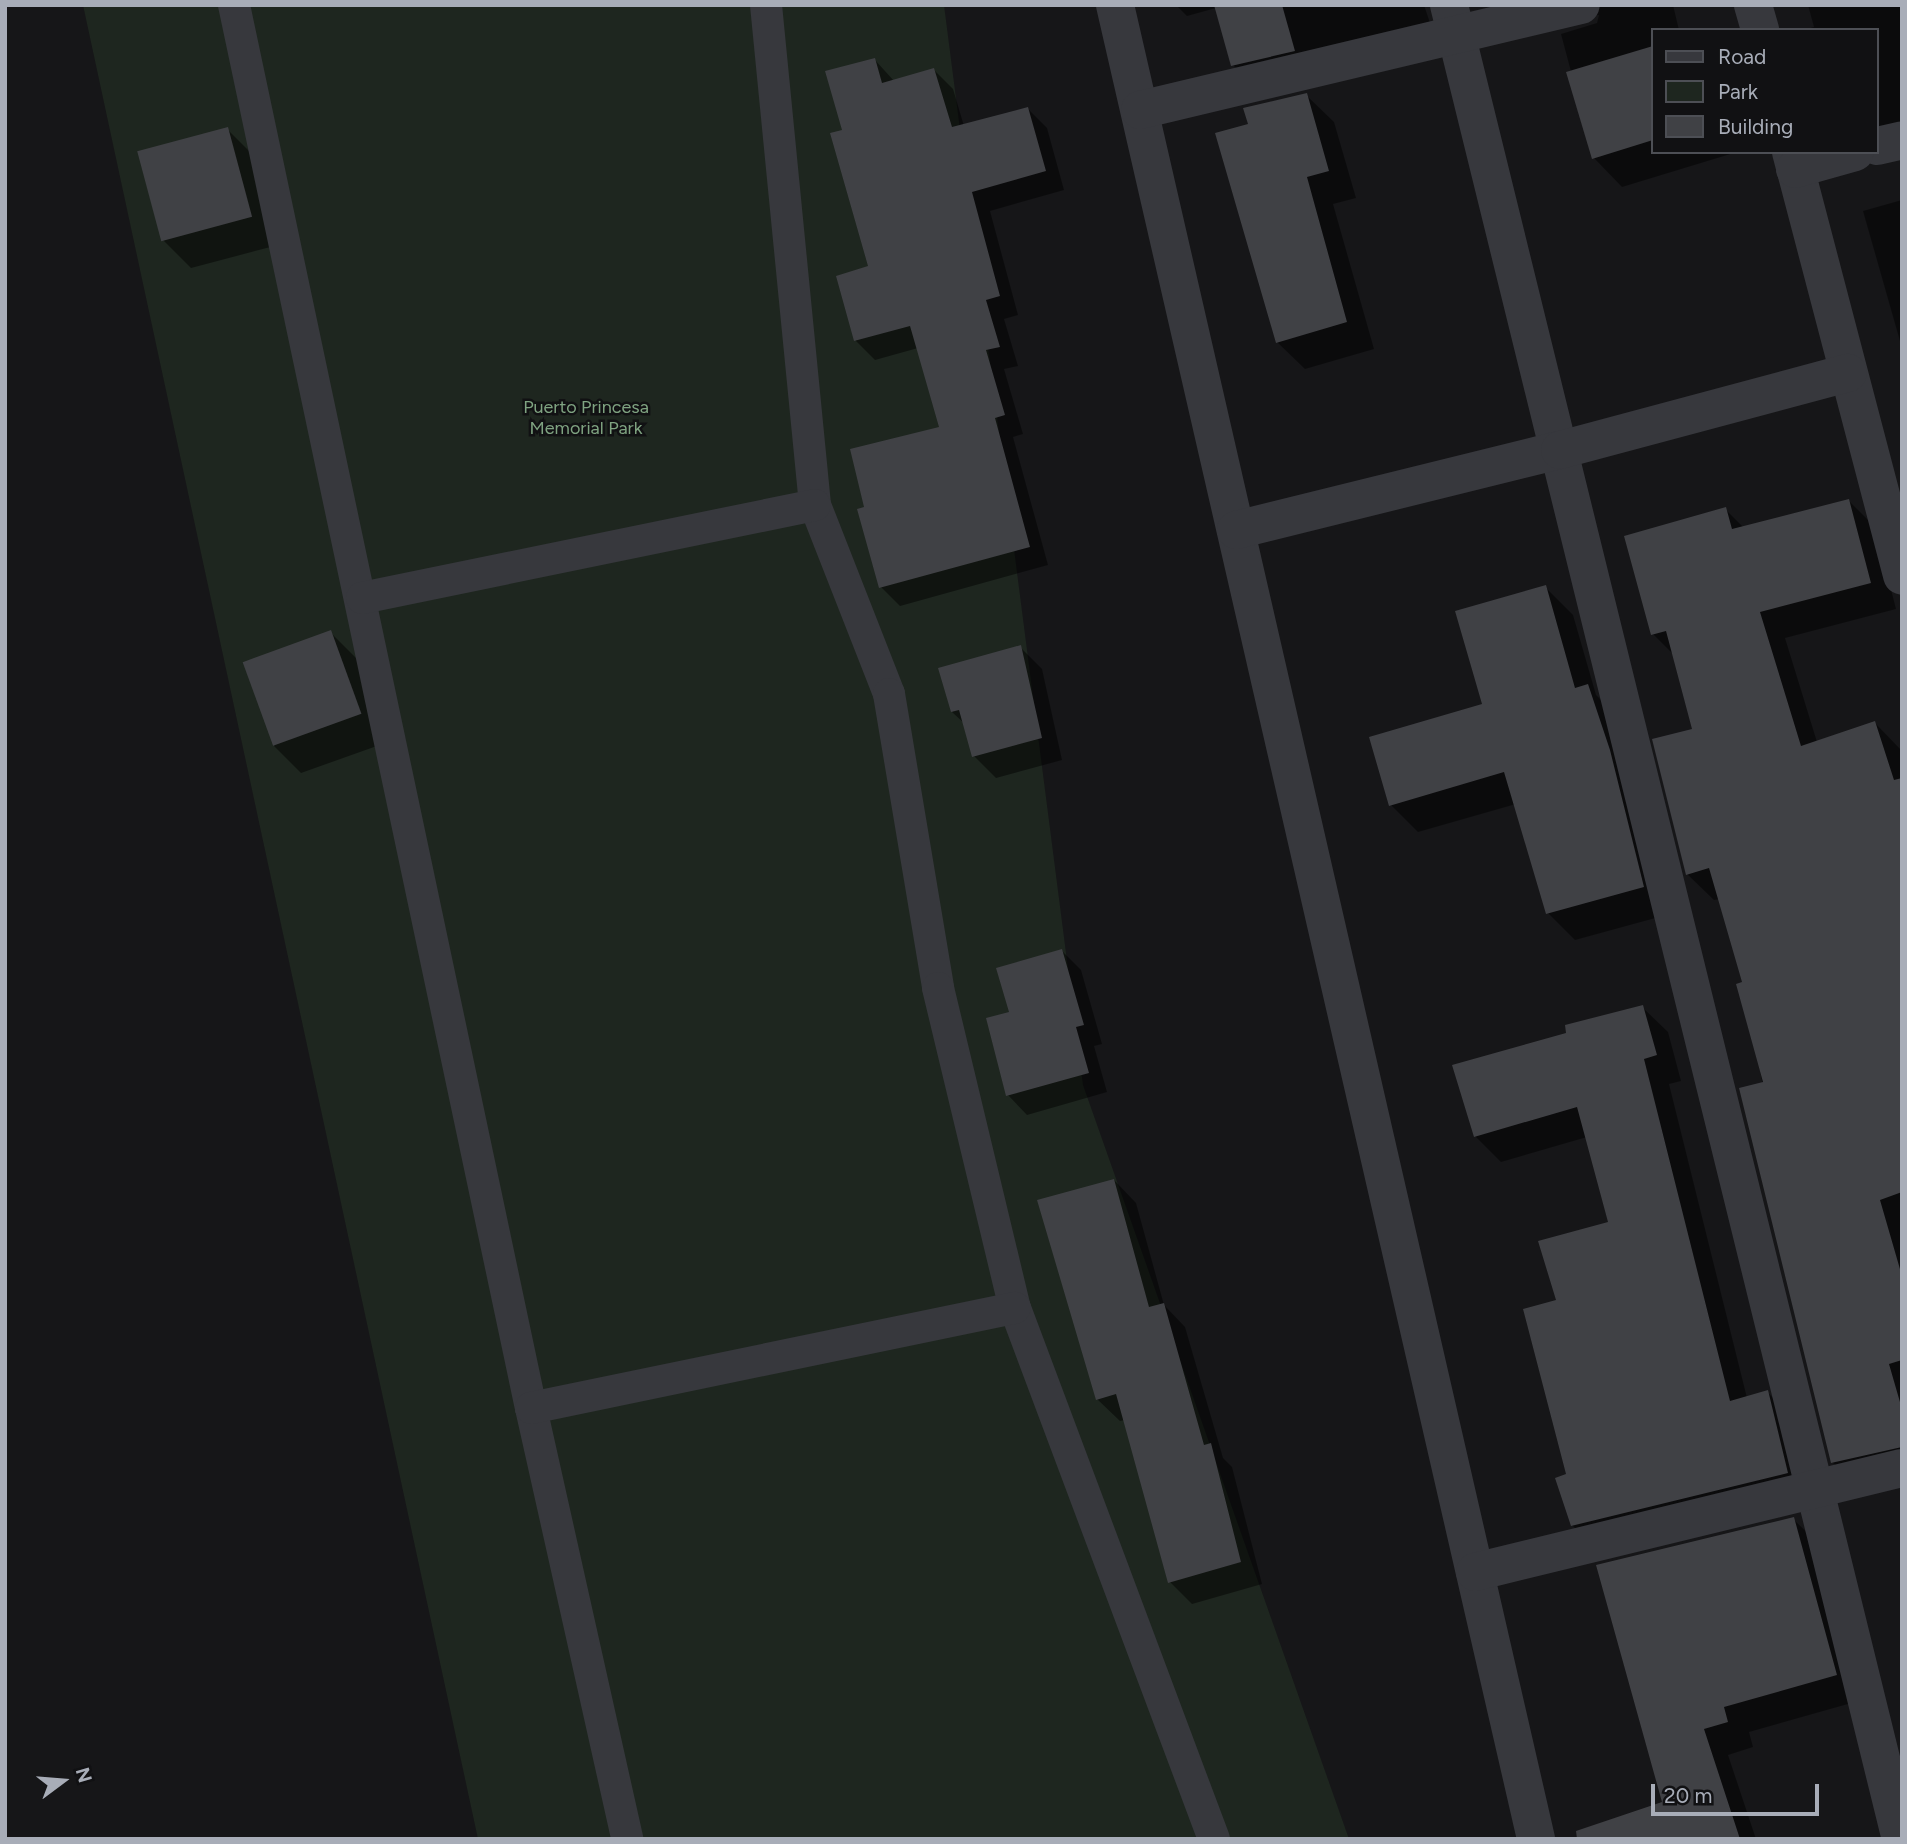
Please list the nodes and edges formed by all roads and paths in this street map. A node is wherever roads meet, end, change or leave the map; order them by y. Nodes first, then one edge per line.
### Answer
1 (234, 5) edge
2 (766, 5) edge
3 (1115, 5) edge
4 (1581, 5) edge
5 (1753, 5) edge
6 (1452, 20) edge
7 (1759, 28) edge
8 (1140, 110) junction
9 (1902, 140) edge
10 (1879, 146) edge
11 (1840, 154) edge
12 (1793, 160) edge
13 (1848, 373) junction
14 (1560, 450) junction
15 (815, 505) junction
16 (1236, 530) junction
17 (1902, 576) edge
18 (362, 598) junction
19 (1015, 1308) junction
20 (531, 1408) junction
21 (1902, 1468) edge
22 (1818, 1489) junction
23 (1475, 1572) junction
24 (627, 1839) edge
25 (1214, 1839) edge
26 (1536, 1839) edge
27 (1901, 1839) edge

1 - 18 lane
2 - 15 lane
3 - 8 street
4 - 6 street
5 - 7 street
6 - 8 street
6 - 14 street
8 - 16 street
9 - 10 street
11 - 12 street
12 - 13 street
13 - 14 street
13 - 17 street
14 - 16 street
14 - 22 street
15 - 18 lane
15 - 19 lane
16 - 23 street
18 - 20 lane
19 - 20 lane
19 - 25 lane
20 - 24 lane
21 - 22 street
22 - 23 street
22 - 27 street
23 - 26 street

